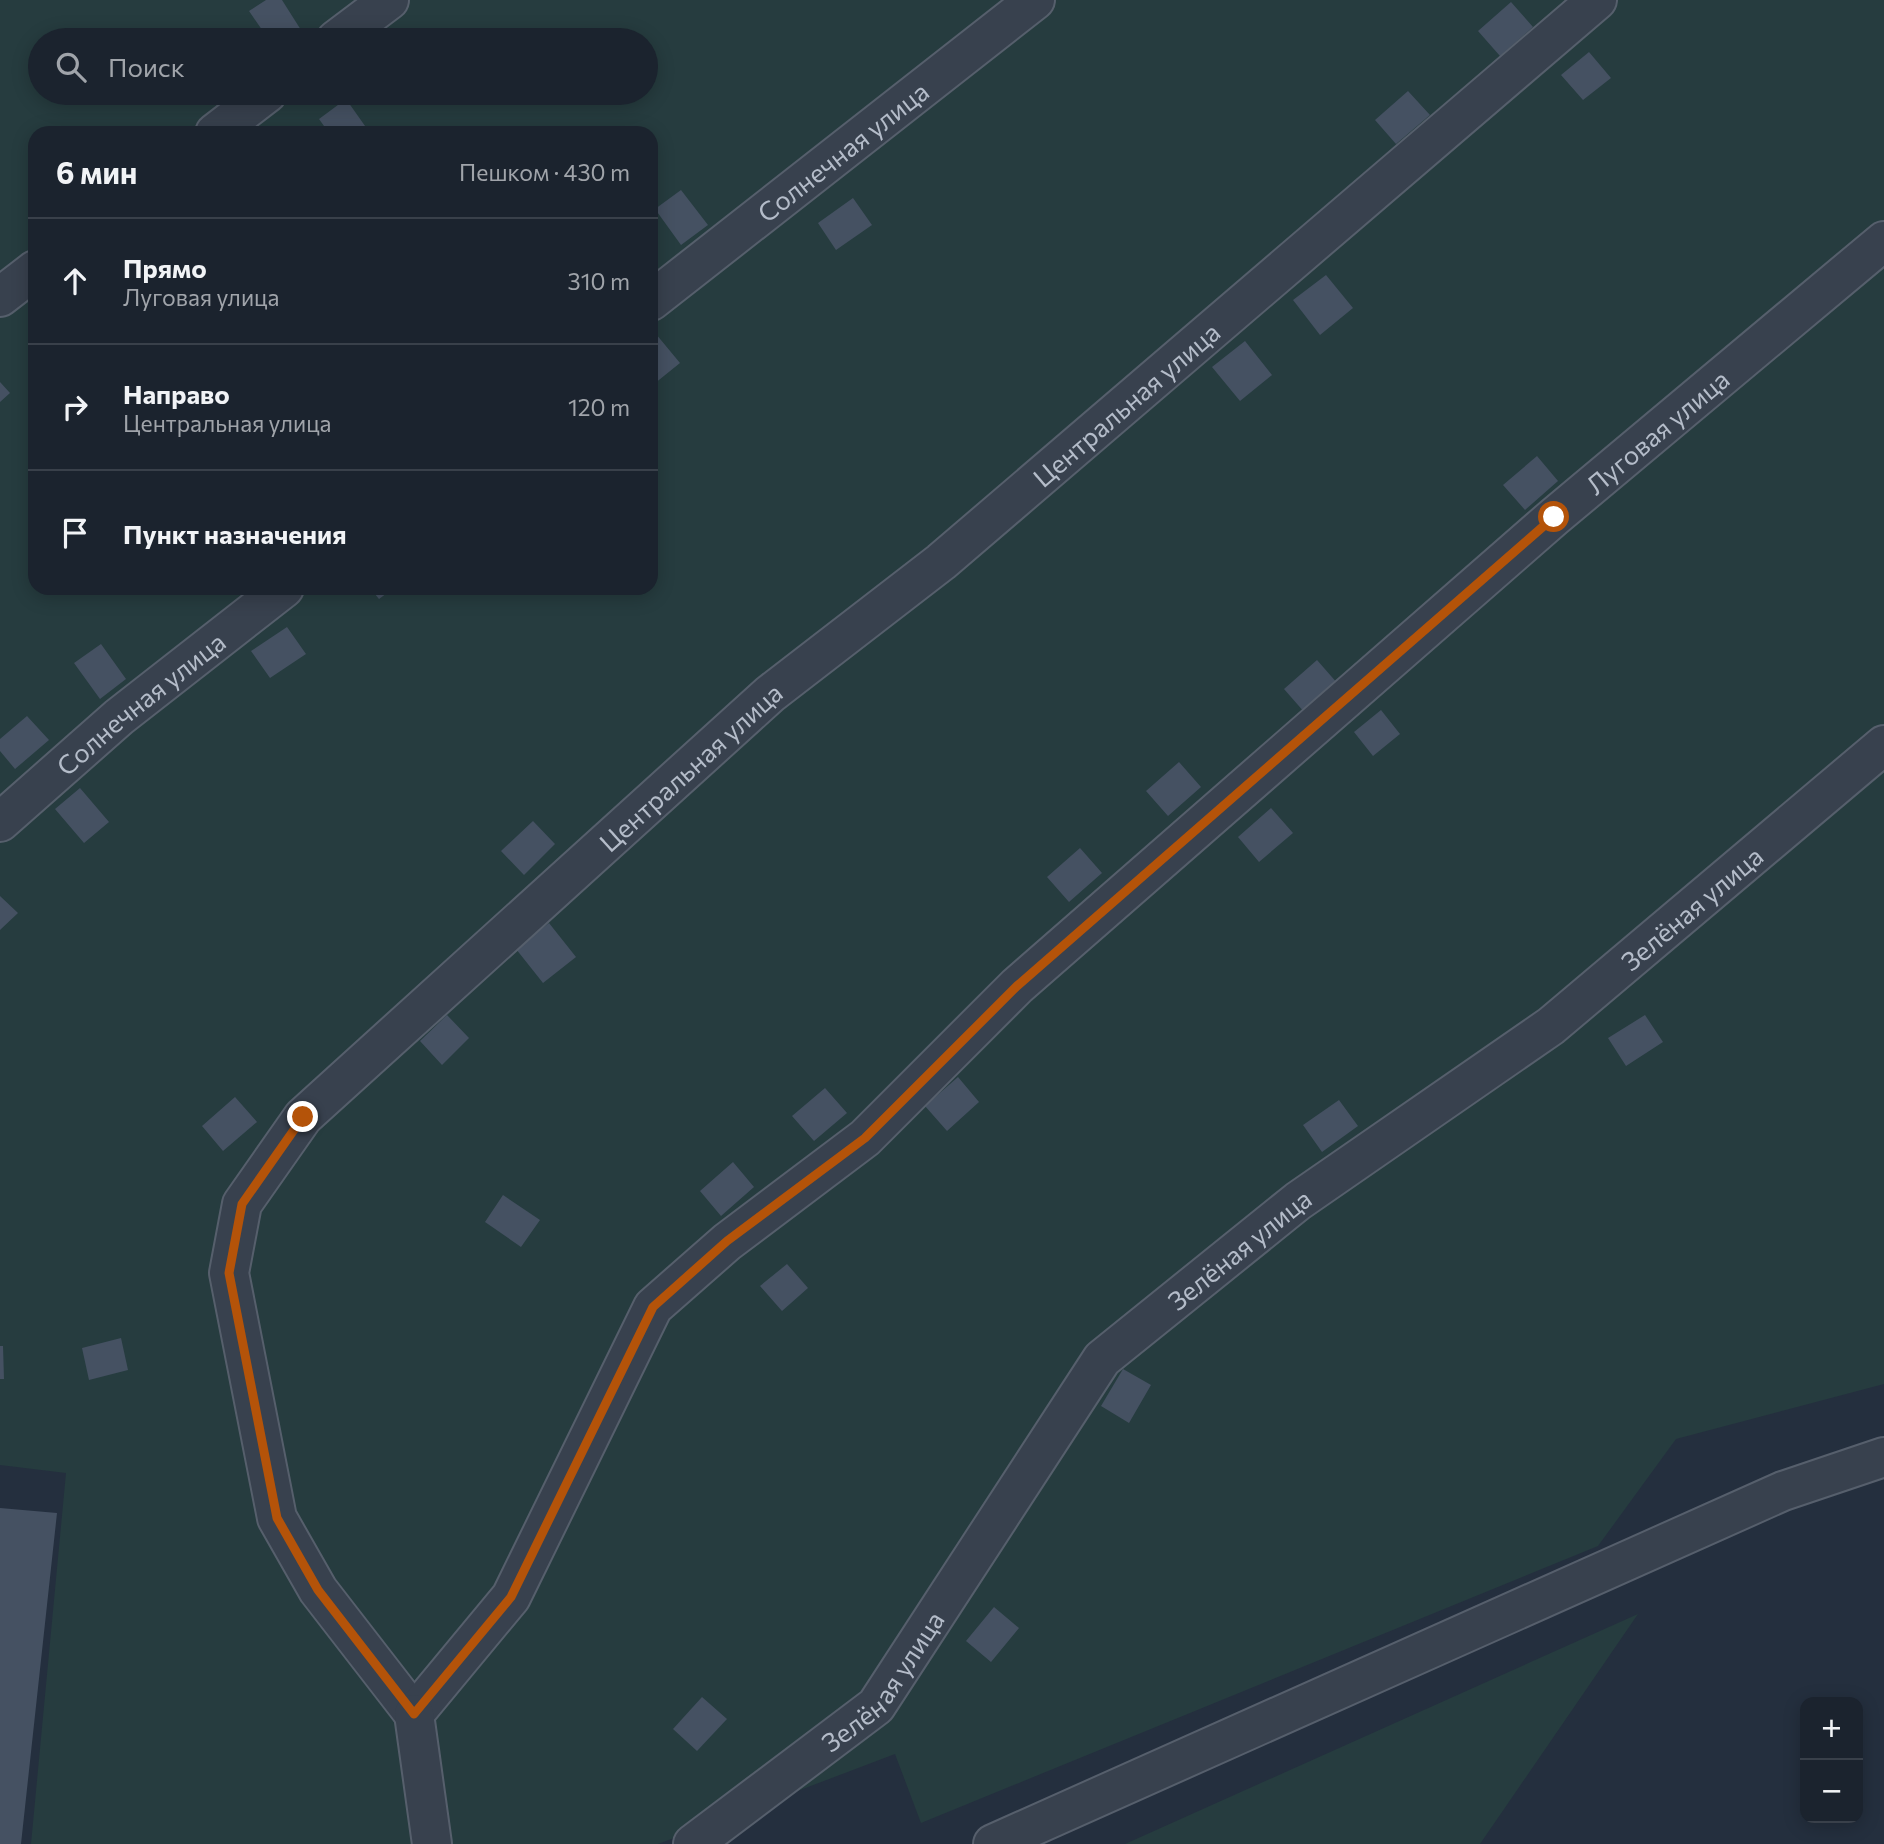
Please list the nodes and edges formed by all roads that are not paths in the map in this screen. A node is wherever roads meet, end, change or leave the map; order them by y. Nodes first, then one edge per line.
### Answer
1 (389, 0) edge
2 (1035, 0) edge
3 (1597, 0) edge
4 (352, 28) edge
5 (251, 105) edge
6 (224, 126) edge
7 (1884, 241) edge
8 (28, 275) edge
9 (658, 295) edge
10 (0, 297) edge
11 (275, 595) edge
12 (1884, 745) edge
13 (0, 822) edge
14 (1884, 1457) edge
15 (414, 1714) junction
16 (432, 1844) edge
17 (693, 1844) edge
18 (993, 1844) edge

1 - 4 street
2 - 9 street, Солнечная улица
3 - 15 street, Центральная улица
5 - 6 street
7 - 15 street, Луговая улица
8 - 10 street
11 - 13 street, Солнечная улица
12 - 17 street, Зелёная улица
14 - 18 street
15 - 16 street

